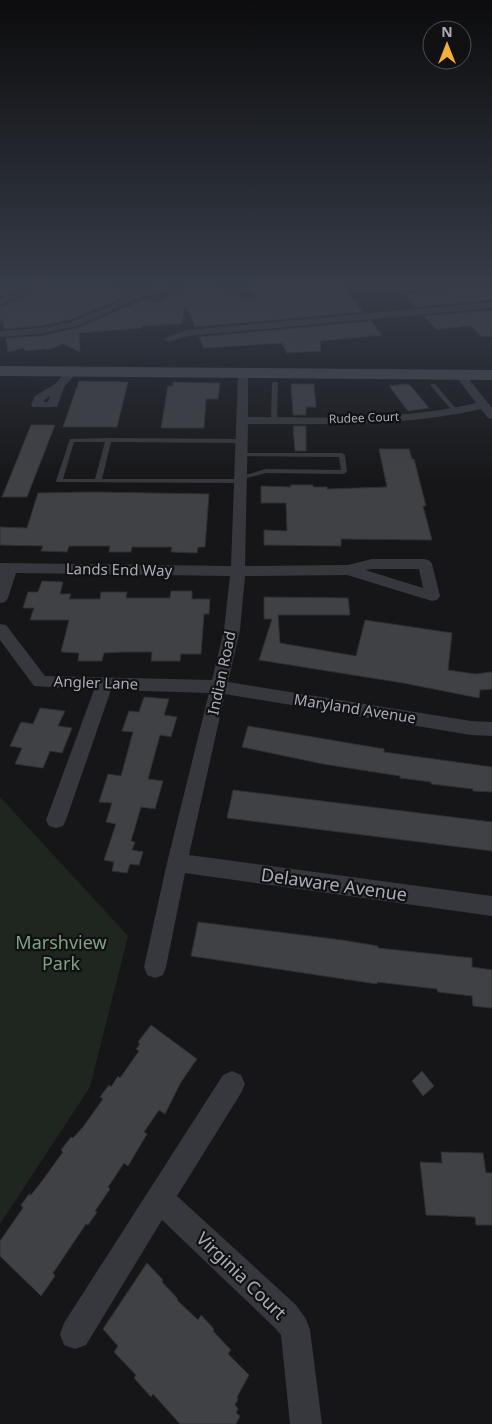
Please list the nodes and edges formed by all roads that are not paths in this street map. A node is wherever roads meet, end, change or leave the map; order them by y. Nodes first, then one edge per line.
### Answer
1 (0, 371) edge
2 (73, 371) junction
3 (243, 373) junction
4 (460, 375) junction
5 (492, 375) edge
6 (275, 383) dead end
7 (433, 385) dead end
8 (59, 386) dead end
9 (483, 405) junction
10 (456, 412) junction
11 (492, 416) edge
12 (243, 420) junction
13 (274, 420) junction
14 (109, 440) junction
15 (242, 448) junction
16 (241, 480) junction
17 (98, 481) junction
18 (5, 568) edge
19 (348, 570) junction
20 (238, 571) junction
21 (0, 598) edge
22 (0, 628) edge
23 (105, 684) junction
24 (219, 687) junction
25 (492, 729) edge
26 (56, 820) dead end
27 (177, 863) junction
28 (492, 906) edge
29 (155, 967) dead end
30 (232, 1084) dead end
31 (160, 1199) junction
32 (75, 1334) dead end
33 (306, 1424) edge

1 - 2 main road
2 - 3 main road
2 - 8 street
3 - 4 main road
3 - 12 street, Indian Road
4 - 5 main road
4 - 9 street
6 - 13 lane
7 - 10 lane
9 - 10 street, Rudee Court
9 - 11 street
10 - 13 street, Rudee Court
12 - 13 street, Rudee Court
12 - 15 street, Indian Road
14 - 15 lane
14 - 17 lane
14 - 17 lane
15 - 16 street, Indian Road
15 - 16 lane
16 - 17 lane
16 - 20 street, Indian Road
18 - 20 street, Lands End Way
18 - 21 street
19 - 19 street
19 - 20 street, Lands End Way
20 - 24 street, Indian Road
22 - 23 street, Angler Lane
23 - 24 street, Angler Lane
23 - 26 street
24 - 25 street, Maryland Avenue
24 - 27 street, Indian Road
27 - 28 street, Delaware Avenue
27 - 29 street, Indian Road
30 - 31 street
31 - 32 street
31 - 33 street, Virginia Court

